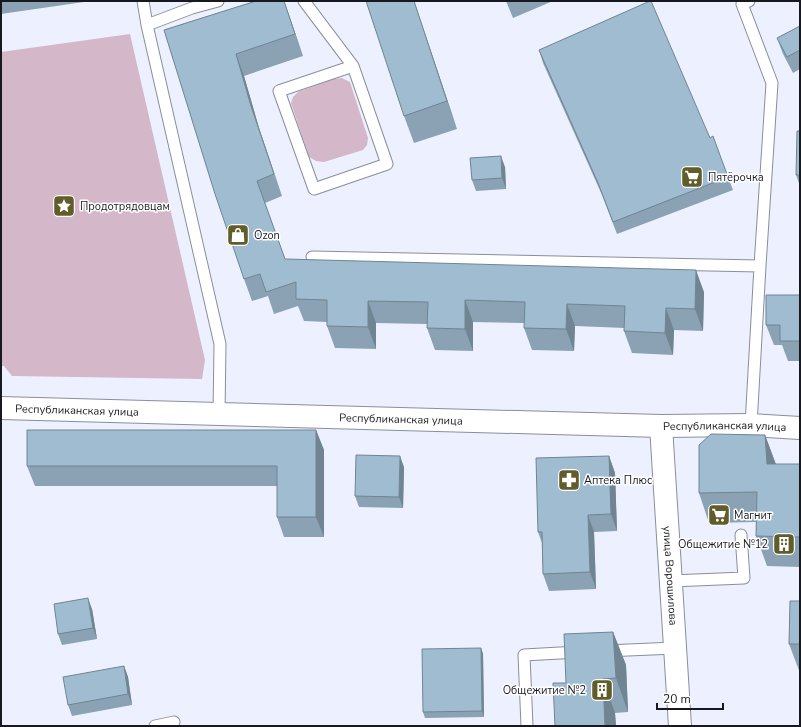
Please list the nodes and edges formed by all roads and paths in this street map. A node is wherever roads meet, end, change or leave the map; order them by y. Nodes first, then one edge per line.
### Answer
1 (142, 1) edge
2 (218, 1) edge
3 (304, 1) edge
4 (749, 1) edge
5 (147, 24) junction
6 (353, 66) junction
7 (312, 257) dead end
8 (760, 266) junction
9 (1, 408) edge
10 (219, 414) junction
11 (751, 425) junction
12 (661, 426) junction
13 (800, 428) edge
14 (741, 535) dead end
15 (671, 581) junction
16 (675, 648) junction
17 (174, 722) dead end
18 (155, 726) edge
19 (526, 726) edge
20 (680, 726) edge

1 - 5 lane
2 - 5 lane
3 - 6 lane
4 - 8 lane
5 - 10 lane
6 - 6 lane
7 - 8 lane
8 - 11 lane
9 - 10 street, Республиканская улица
10 - 12 street, Республиканская улица
11 - 12 street, Республиканская улица
11 - 13 street, Республиканская улица
12 - 15 street, улица Ворошилова
14 - 15 lane
15 - 16 street, улица Ворошилова
16 - 19 lane
16 - 20 street, улица Ворошилова
17 - 18 lane

